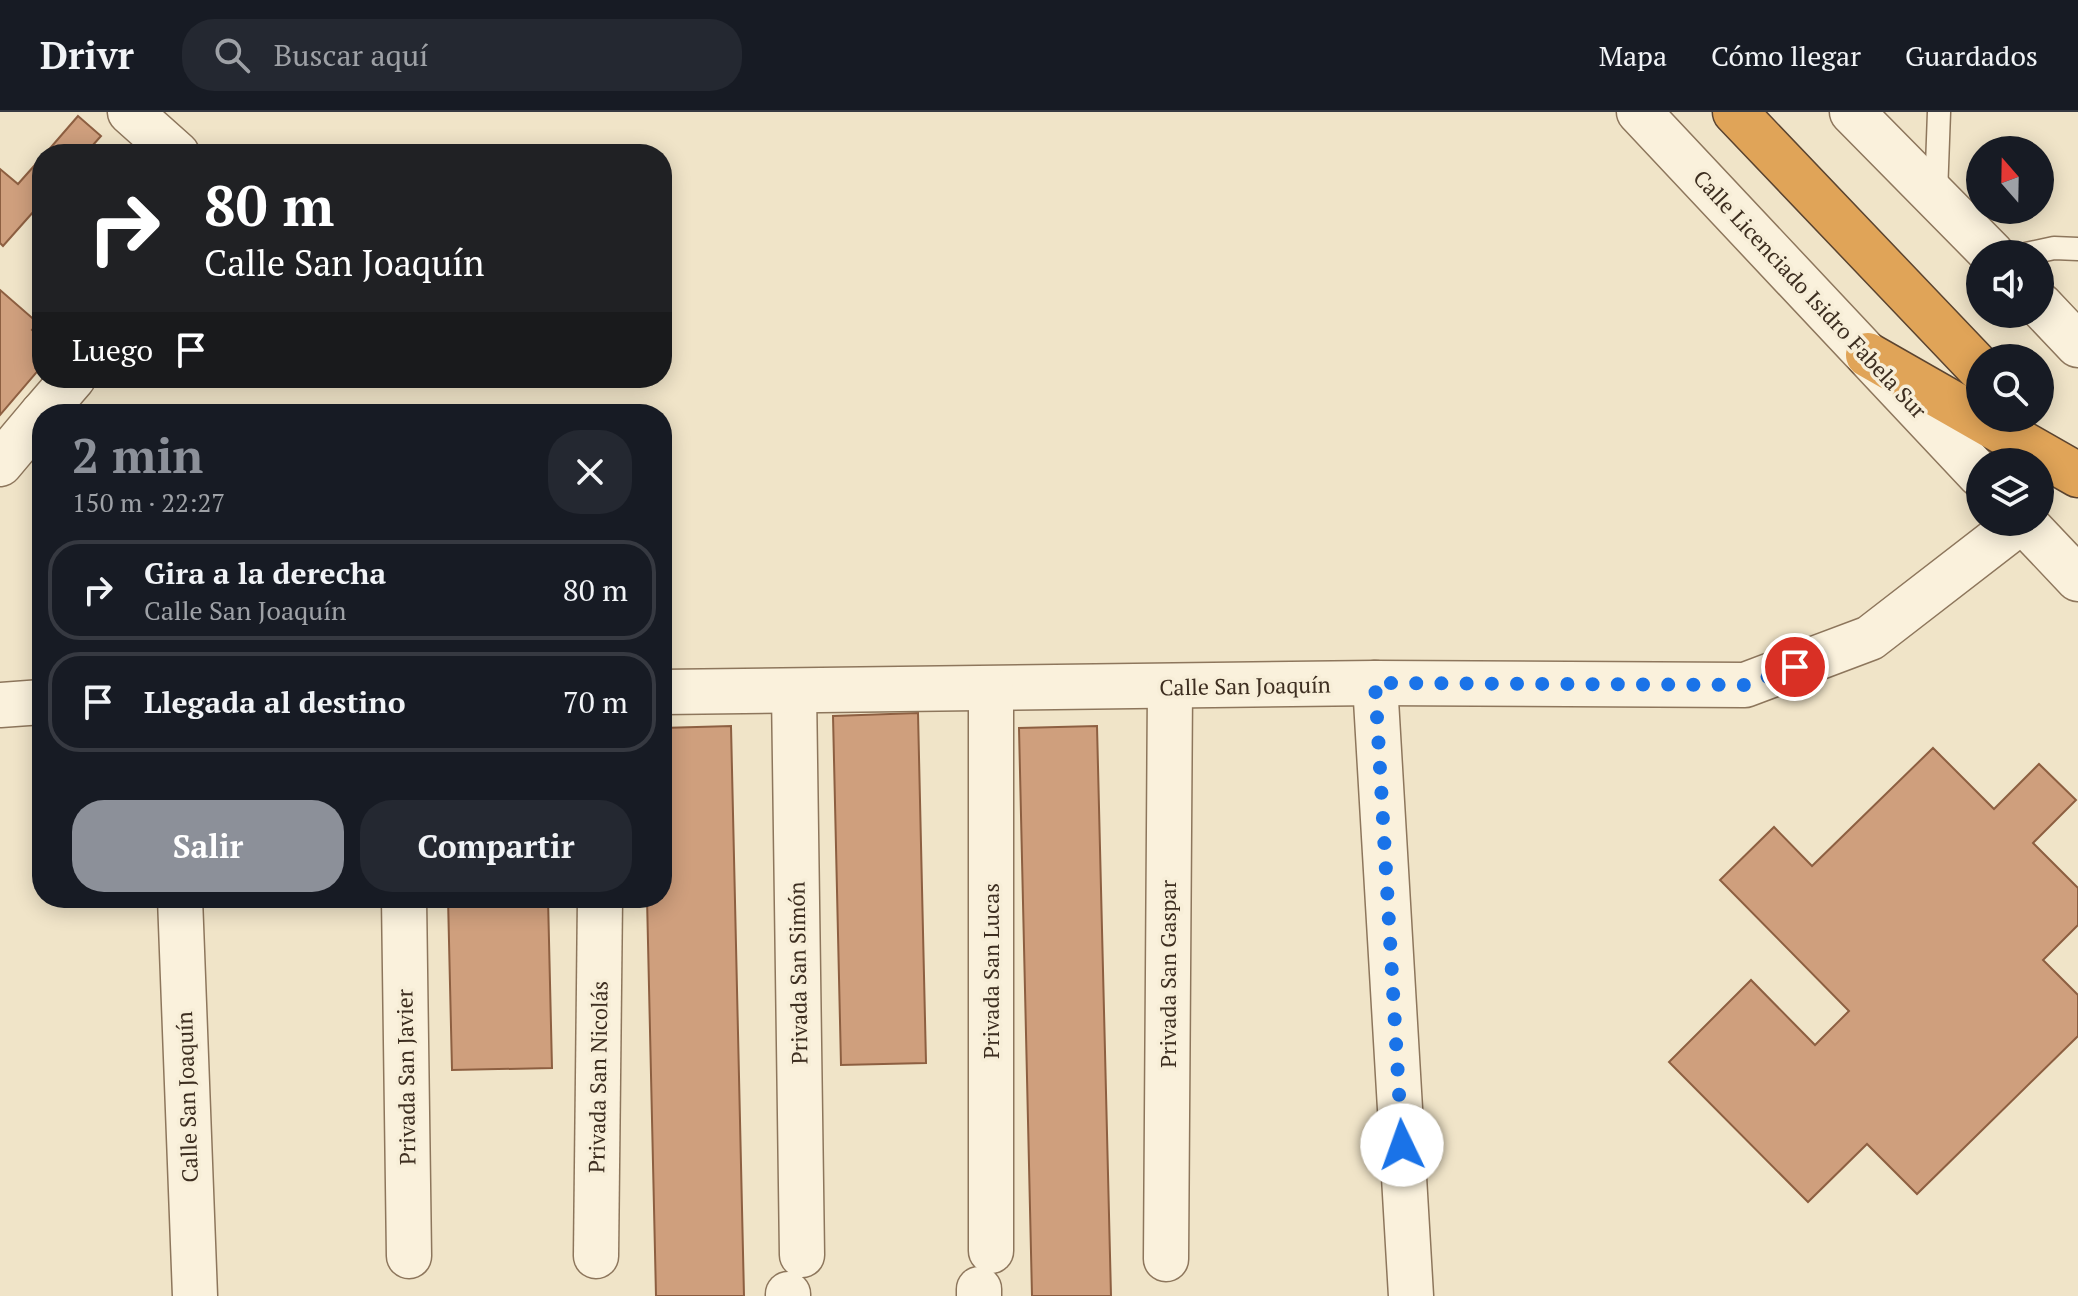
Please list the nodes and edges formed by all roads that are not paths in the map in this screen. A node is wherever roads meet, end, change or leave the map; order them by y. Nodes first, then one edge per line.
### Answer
1 (130, 112) edge
2 (1639, 112) edge
3 (1735, 112) edge
4 (1852, 112) edge
5 (1939, 112) edge
6 (166, 144) edge
7 (1936, 195) junction
8 (1979, 240) edge
9 (2054, 248) edge
10 (2078, 249) edge
11 (2054, 320) edge
12 (2078, 345) edge
13 (1966, 354) edge
14 (1868, 355) junction
15 (64, 388) edge
16 (51, 404) edge
17 (32, 426) edge
18 (2039, 432) edge
19 (1966, 460) edge
20 (0, 464) edge
21 (2078, 474) edge
22 (2004, 536) edge
23 (2036, 536) edge
24 (2078, 579) edge
25 (1375, 683) junction
26 (1170, 688) junction
27 (991, 690) junction
28 (794, 691) junction
29 (672, 692) edge
30 (32, 703) edge
31 (0, 705) edge
32 (180, 908) edge
33 (404, 908) edge
34 (600, 908) edge
35 (409, 1256) dead end
36 (596, 1256) dead end
37 (1167, 1278) edge
38 (983, 1279) edge
39 (793, 1281) edge
40 (195, 1296) edge
41 (1411, 1296) edge

1 - 6 street
2 - 14 street, Calle Licenciado Isidro Fabela Sur
3 - 13 highway
4 - 7 street
5 - 7 lane
7 - 8 street
9 - 10 lane
11 - 12 street
14 - 19 street, Calle Licenciado Isidro Fabela Sur
14 - 21 highway
15 - 16 street
17 - 20 street
18 - 21 highway
22 - 25 street, Calle San Joaquín
23 - 24 street
25 - 26 street, Calle San Joaquín
25 - 41 street
26 - 27 street, Calle San Joaquín
26 - 37 street, Privada San Gaspar
27 - 28 street, Calle San Joaquín
27 - 38 street, Privada San Lucas
28 - 29 street, Calle San Joaquín
28 - 39 street, Privada San Simón
30 - 31 street
32 - 40 street, Calle San Joaquín
33 - 35 street, Privada San Javier
34 - 36 street, Privada San Nicolás

